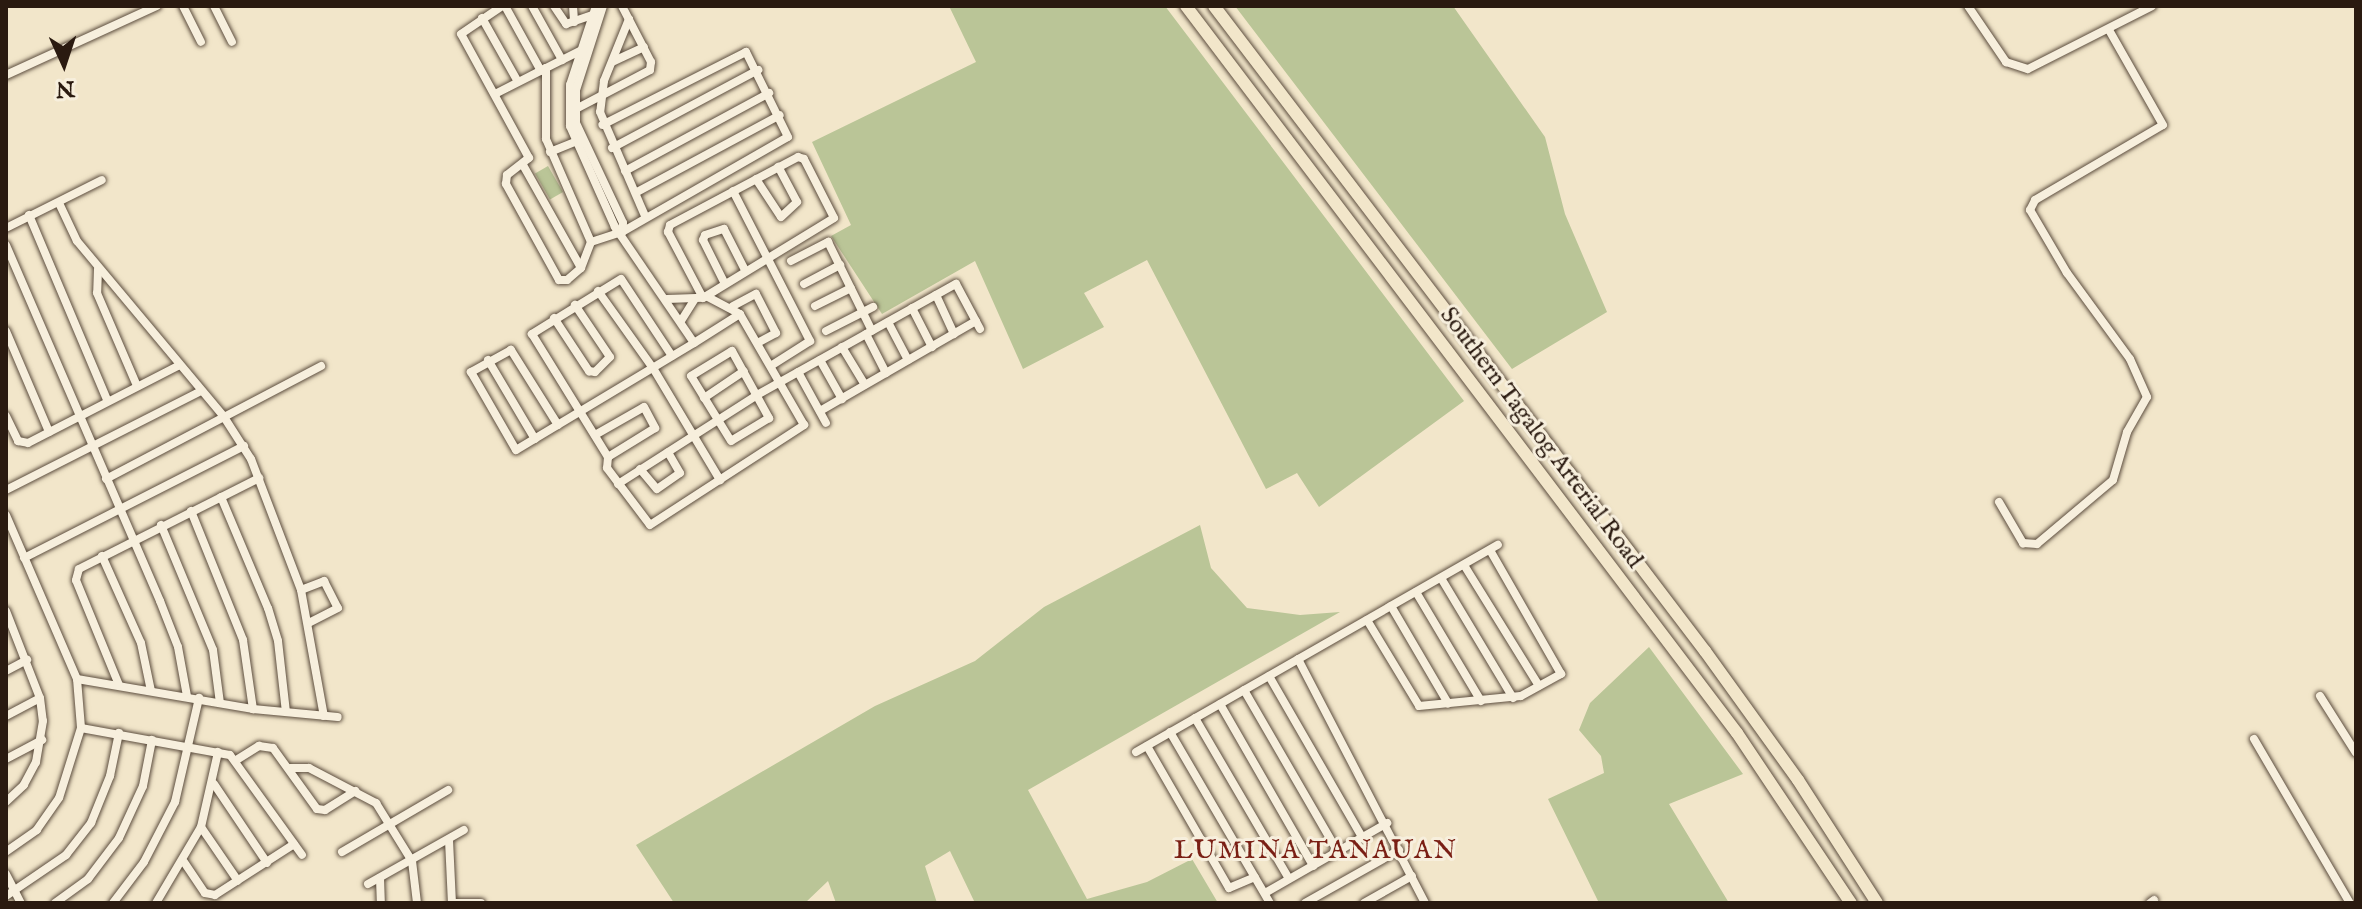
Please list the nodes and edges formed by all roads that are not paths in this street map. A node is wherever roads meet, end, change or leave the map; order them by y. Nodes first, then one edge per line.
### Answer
1 (157, 6) edge
2 (183, 6) edge
3 (214, 6) edge
4 (503, 6) edge
5 (532, 6) edge
6 (554, 6) edge
7 (573, 6) edge
8 (622, 6) edge
9 (1186, 6) edge
10 (1214, 6) edge
11 (1968, 6) edge
12 (2152, 6) edge
13 (599, 9) edge
14 (482, 18) junction
15 (629, 19) junction
16 (574, 22) junction
17 (2109, 30) junction
18 (201, 42) dead end
19 (232, 42) dead end
20 (587, 47) junction
21 (644, 47) junction
22 (562, 60) junction
23 (614, 61) junction
24 (544, 70) junction
25 (758, 70) junction
26 (6, 75) edge
27 (518, 82) junction
28 (769, 93) junction
29 (495, 94) junction
30 (600, 96) junction
31 (572, 111) junction
32 (780, 115) junction
33 (602, 125) junction
34 (578, 141) junction
35 (612, 148) junction
36 (550, 152) junction
37 (523, 165) junction
38 (778, 167) junction
39 (625, 171) junction
40 (756, 179) junction
41 (102, 180) dead end
42 (733, 191) junction
43 (637, 192) junction
44 (59, 203) junction
45 (29, 215) junction
46 (645, 216) junction
47 (6, 228) edge
48 (622, 232) junction
49 (591, 242) junction
50 (6, 245) edge
51 (767, 257) junction
52 (791, 261) dead end
53 (840, 265) junction
54 (581, 268) junction
55 (98, 269) junction
56 (745, 270) junction
57 (724, 282) junction
58 (804, 284) dead end
59 (851, 288) junction
60 (598, 291) junction
61 (936, 295) junction
62 (701, 298) junction
63 (667, 299) junction
64 (575, 305) junction
65 (733, 306) junction
66 (815, 306) dead end
67 (873, 307) dead end
68 (912, 308) junction
69 (863, 312) junction
70 (740, 314) junction
71 (554, 318) junction
72 (681, 321) junction
73 (888, 322) junction
74 (6, 331) edge
75 (826, 331) dead end
76 (869, 332) junction
77 (954, 334) junction
78 (759, 342) junction
79 (694, 343) junction
80 (842, 347) junction
81 (932, 347) junction
82 (672, 356) junction
83 (488, 360) junction
84 (820, 360) junction
85 (908, 360) junction
86 (772, 365) junction
87 (178, 366) junction
88 (321, 366) dead end
89 (653, 368) junction
90 (744, 371) junction
91 (798, 372) junction
92 (886, 373) junction
93 (781, 382) junction
94 (865, 385) junction
95 (137, 386) junction
96 (199, 392) junction
97 (757, 395) junction
98 (704, 398) junction
99 (842, 399) junction
100 (107, 400) junction
101 (820, 411) junction
102 (580, 412) junction
103 (79, 414) junction
104 (6, 416) edge
105 (224, 417) junction
106 (717, 420) junction
107 (826, 423) dead end
108 (558, 425) junction
109 (49, 432) junction
110 (595, 435) junction
111 (693, 435) junction
112 (535, 439) junction
113 (92, 444) junction
114 (244, 446) junction
115 (668, 452) junction
116 (608, 457) junction
117 (640, 469) junction
118 (259, 478) junction
119 (106, 479) junction
120 (720, 480) junction
121 (618, 484) junction
122 (6, 490) edge
123 (221, 497) junction
124 (1999, 502) dead end
125 (118, 509) junction
126 (191, 511) junction
127 (6, 515) edge
128 (161, 525) junction
129 (11, 538) edge
130 (131, 541) junction
131 (102, 556) junction
132 (24, 558) junction
133 (1464, 565) junction
134 (1441, 578) junction
135 (301, 590) junction
136 (1416, 592) junction
137 (1391, 606) junction
138 (6, 611) edge
139 (1367, 620) junction
140 (309, 623) junction
141 (10, 629) edge
142 (1298, 659) junction
143 (27, 660) junction
144 (6, 671) edge
145 (1269, 676) junction
146 (77, 679) junction
147 (119, 685) junction
148 (1539, 686) junction
149 (1244, 690) junction
150 (151, 691) junction
151 (187, 696) junction
152 (2320, 696) dead end
153 (40, 698) junction
154 (199, 698) junction
155 (1513, 698) junction
156 (1481, 701) junction
157 (220, 703) junction
158 (1448, 703) junction
159 (1220, 704) junction
160 (253, 709) junction
161 (286, 712) junction
162 (6, 716) edge
163 (324, 716) junction
164 (338, 717) dead end
165 (1195, 718) junction
166 (81, 728) junction
167 (1170, 732) junction
168 (119, 733) junction
169 (2254, 739) dead end
170 (42, 740) junction
171 (152, 740) junction
172 (1147, 746) junction
173 (188, 747) junction
174 (218, 752) junction
175 (1136, 752) dead end
176 (2356, 753) edge
177 (6, 759) edge
178 (238, 759) junction
179 (290, 768) junction
180 (214, 784) junction
181 (448, 790) dead end
182 (355, 791) junction
183 (6, 802) edge
184 (1387, 823) junction
185 (388, 824) junction
186 (201, 827) junction
187 (464, 830) dead end
188 (1362, 837) junction
189 (449, 840) junction
190 (294, 844) junction
191 (1399, 850) junction
192 (6, 852) edge
193 (342, 852) dead end
194 (1338, 852) junction
195 (302, 855) dead end
196 (412, 861) junction
197 (184, 862) junction
198 (267, 863) junction
199 (1313, 866) junction
200 (6, 874) edge
201 (1412, 876) junction
202 (1255, 877) junction
203 (380, 878) junction
204 (1289, 879) junction
205 (238, 881) junction
206 (368, 884) dead end
207 (15, 891) junction
208 (1265, 893) junction
209 (6, 896) edge
210 (117, 902) edge
211 (21, 903) edge
212 (55, 903) edge
213 (156, 903) edge
214 (381, 903) edge
215 (417, 903) edge
216 (453, 903) edge
217 (481, 903) edge
218 (1270, 903) edge
219 (1305, 903) edge
220 (1364, 903) edge
221 (1424, 903) edge
222 (1851, 903) edge
223 (1877, 903) edge
224 (2350, 903) edge

1 - 26 street
2 - 18 street
3 - 19 street
4 - 14 street
4 - 24 street
5 - 22 street
6 - 16 street
7 - 16 street
8 - 15 street
9 - 222 highway, Southern Tagalog Arterial Road
10 - 223 highway, Southern Tagalog Arterial Road
11 - 17 street
12 - 17 street
13 - 16 street
13 - 20 street
14 - 27 street
14 - 29 street
15 - 21 street
15 - 23 street
17 - 124 street
20 - 22 street
20 - 31 street
21 - 23 street
21 - 30 street
22 - 24 street
23 - 30 street
24 - 27 street
24 - 36 street
25 - 28 street
25 - 33 street
25 - 35 street
27 - 29 street
28 - 32 street
28 - 39 street
29 - 37 street
30 - 31 street
30 - 33 street
31 - 34 street
32 - 43 street
32 - 46 street
33 - 35 street
34 - 36 street
34 - 48 street
35 - 39 street
36 - 49 street
37 - 54 street
37 - 54 street
38 - 40 street
38 - 40 street
38 - 51 street
39 - 43 street
40 - 42 street
41 - 44 street
42 - 51 street
42 - 62 street
43 - 46 street
44 - 45 street
44 - 55 street
45 - 47 street
45 - 100 street
46 - 48 street
48 - 49 street
48 - 63 street
49 - 54 street
50 - 103 street
51 - 56 street
51 - 86 street
52 - 53 street
53 - 58 street
53 - 59 street
55 - 87 street
55 - 95 street
56 - 57 street
56 - 57 street
57 - 62 street
59 - 66 street
59 - 69 street
60 - 64 street
60 - 82 street
60 - 89 street
61 - 68 street
61 - 77 street
61 - 77 street
62 - 63 street
62 - 65 street
62 - 72 street
63 - 72 street
64 - 71 street
64 - 71 street
65 - 70 street
65 - 78 street
67 - 69 street
68 - 73 street
68 - 81 street
69 - 75 street
69 - 76 street
70 - 78 street
70 - 79 street
71 - 102 street
72 - 79 street
73 - 76 street
73 - 85 street
74 - 109 street
76 - 80 street
76 - 92 street
77 - 81 street
78 - 86 street
79 - 82 street
80 - 84 street
80 - 94 street
81 - 85 street
82 - 89 street
83 - 108 street
83 - 112 street
83 - 112 street
84 - 91 street
84 - 99 street
85 - 92 street
86 - 93 street
87 - 95 street
87 - 96 street
88 - 105 street
89 - 102 street
89 - 111 street
90 - 97 street
90 - 98 street
90 - 98 street
91 - 93 street
91 - 101 street
92 - 94 street
93 - 97 street
93 - 120 street
94 - 99 street
95 - 100 street
96 - 105 street
96 - 113 street
97 - 106 street
97 - 106 street
98 - 106 street
99 - 101 street
100 - 103 street
101 - 107 street
102 - 108 street
102 - 110 street
103 - 109 street
103 - 113 street
104 - 109 street
105 - 114 street
105 - 119 street
106 - 111 street
108 - 112 street
110 - 116 street
110 - 116 street
111 - 115 street
111 - 120 street
113 - 119 street
113 - 122 street
114 - 118 street
114 - 125 street
115 - 117 street
115 - 117 street
116 - 121 street
117 - 121 street
118 - 123 street
118 - 135 street
119 - 125 street
120 - 121 street
123 - 126 street
123 - 161 street
125 - 130 street
125 - 132 street
126 - 128 street
126 - 160 street
127 - 129 street
128 - 130 street
128 - 157 street
129 - 132 street
130 - 131 street
130 - 151 street
131 - 147 street
131 - 150 street
132 - 146 street
133 - 134 street
133 - 148 street
133 - 148 street
134 - 136 street
134 - 155 street
135 - 140 street
135 - 140 street
136 - 137 street
136 - 156 street
137 - 139 street
137 - 158 street
138 - 141 street
139 - 142 street
139 - 158 street
140 - 163 street
141 - 143 street
142 - 145 street
142 - 184 street
143 - 144 street
143 - 153 street
145 - 149 street
145 - 188 street
146 - 147 street
146 - 166 street
147 - 150 street
148 - 155 street
149 - 159 street
149 - 194 street
150 - 151 street
151 - 154 street
152 - 176 street
153 - 162 street
153 - 170 street
154 - 157 street
154 - 173 street
155 - 156 street
156 - 158 street
157 - 160 street
159 - 165 street
159 - 199 street
160 - 161 street
161 - 163 street
163 - 164 street
165 - 167 street
165 - 204 street
166 - 168 street
166 - 192 street
167 - 172 street
167 - 202 street
168 - 171 street
168 - 207 street
169 - 224 street
170 - 177 street
170 - 183 street
171 - 173 street
171 - 212 street
172 - 175 street
172 - 202 street
173 - 174 street
173 - 210 street
174 - 178 street
174 - 180 street
178 - 179 street
178 - 190 street
179 - 182 street
179 - 182 street
180 - 186 street
180 - 198 street
181 - 185 street
182 - 185 street
184 - 188 street
184 - 191 street
185 - 193 street
185 - 196 street
186 - 197 street
186 - 205 street
187 - 189 street
188 - 194 street
189 - 196 street
189 - 216 street
190 - 195 street
190 - 198 street
191 - 201 street
191 - 219 street
194 - 199 street
196 - 203 street
196 - 215 street
197 - 205 street
197 - 213 street
198 - 205 street
199 - 204 street
200 - 207 street
201 - 220 street
201 - 221 street
202 - 208 street
203 - 206 street
203 - 214 street
204 - 208 street
207 - 209 street
207 - 211 street
208 - 218 street
216 - 217 street

